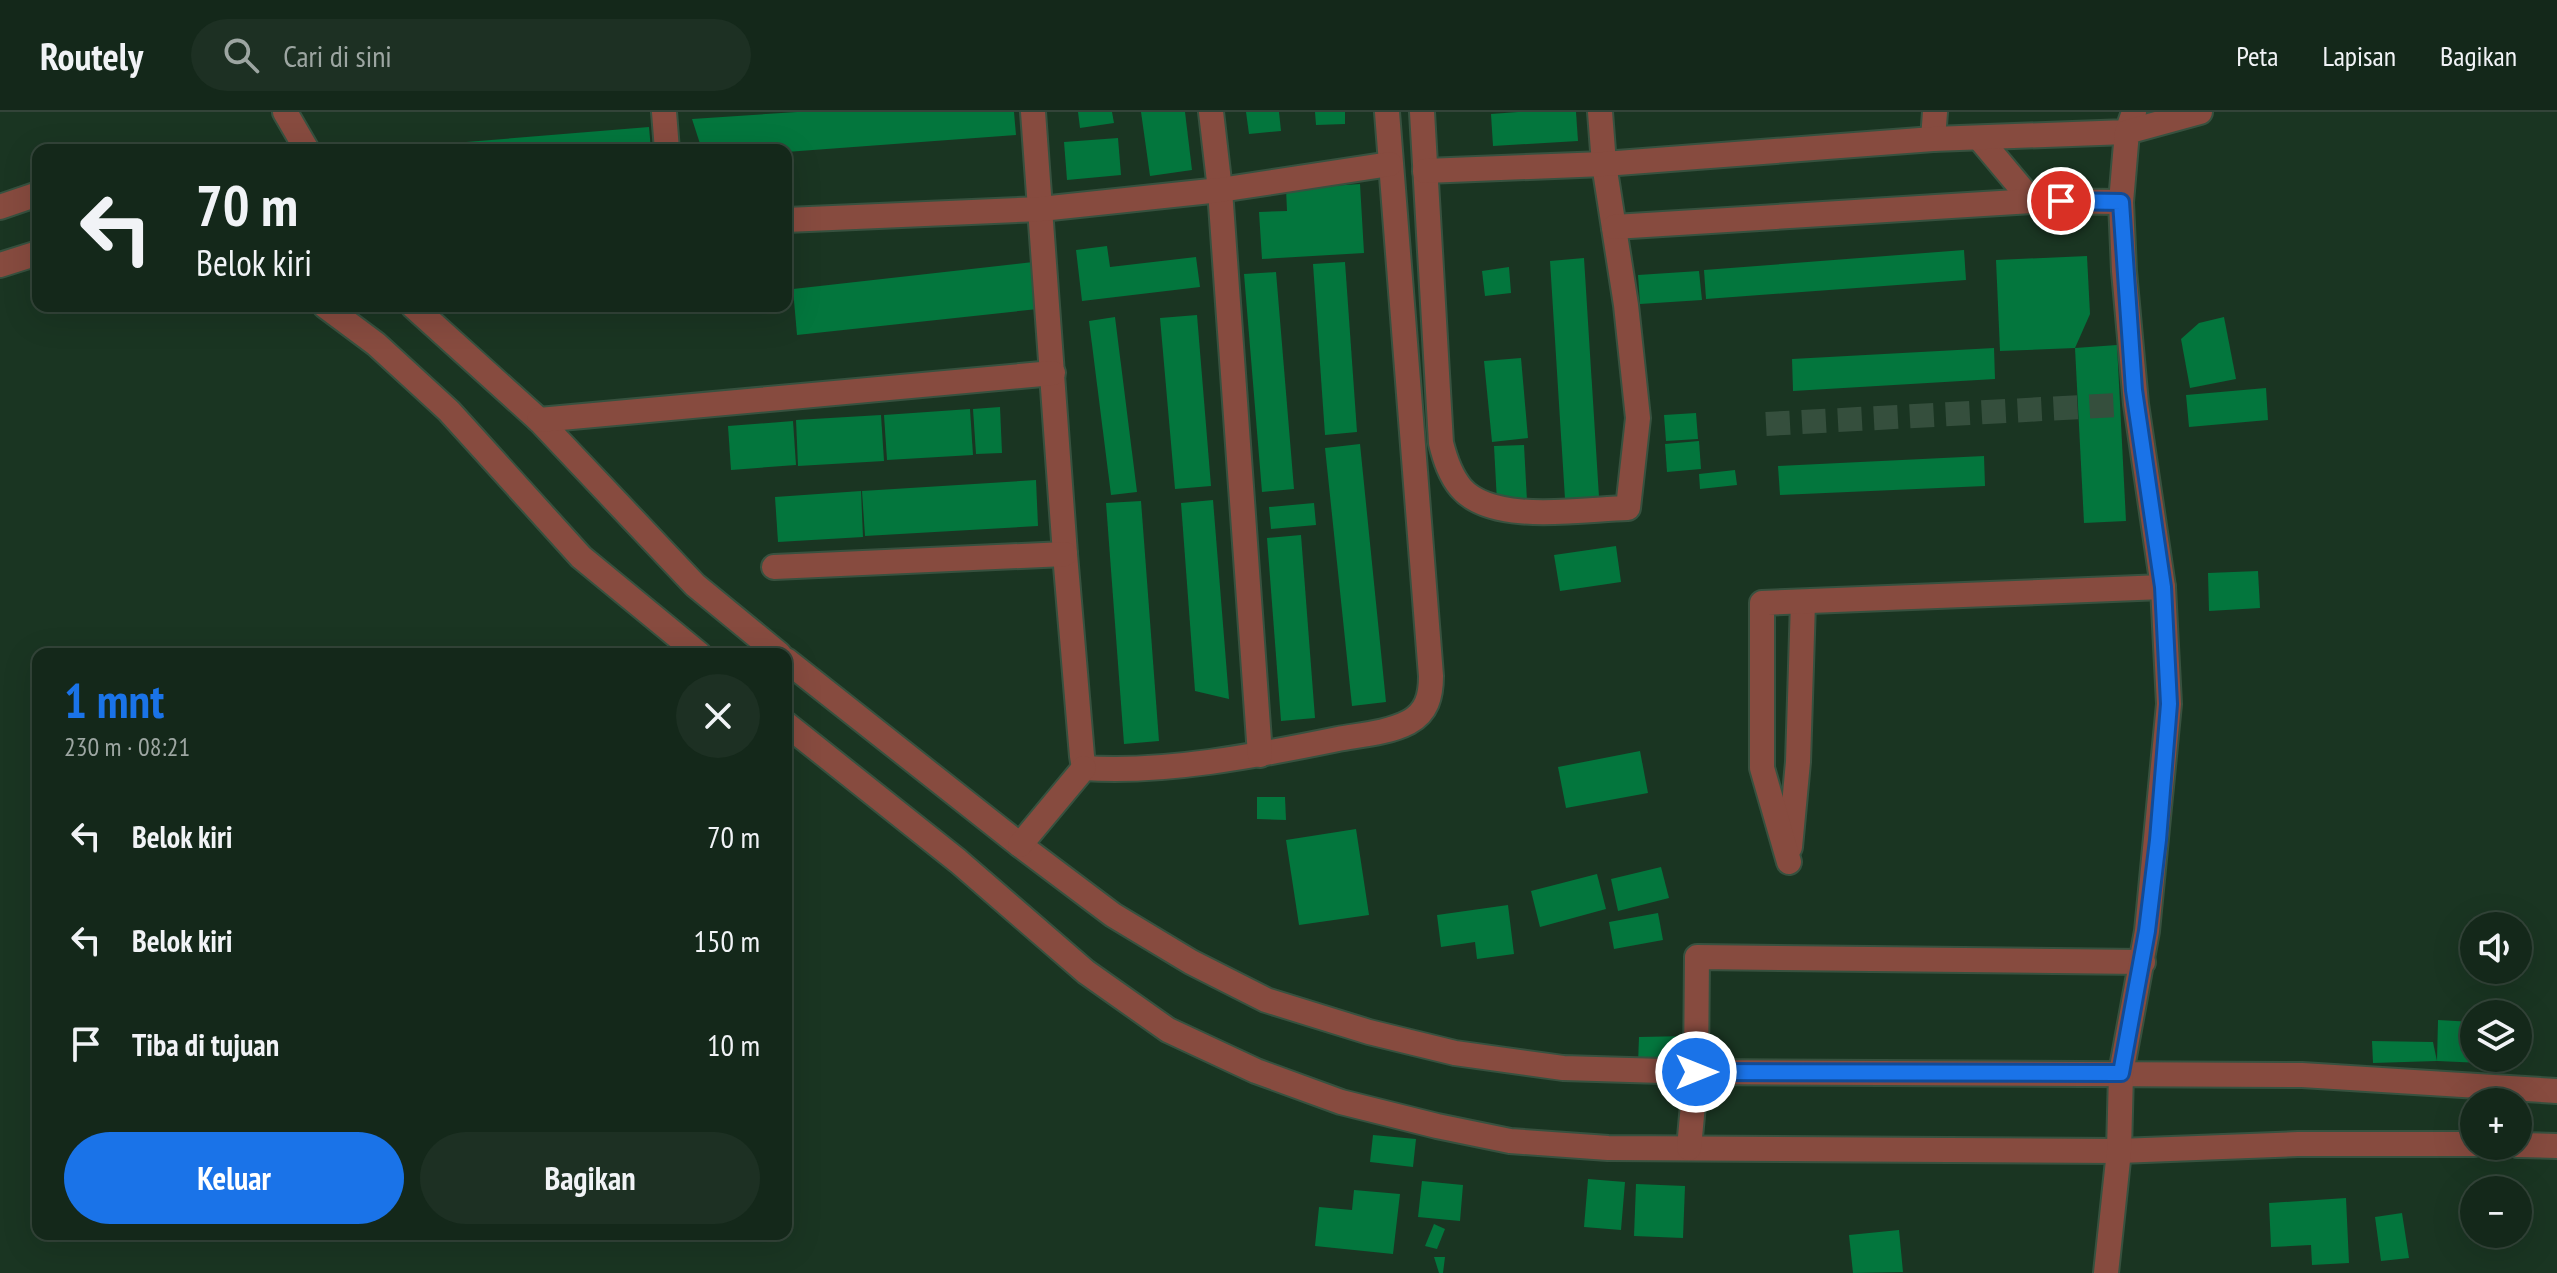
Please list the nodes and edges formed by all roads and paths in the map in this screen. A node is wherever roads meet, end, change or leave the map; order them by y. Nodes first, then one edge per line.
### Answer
1 (285, 112) edge
2 (664, 112) edge
3 (1033, 112) edge
4 (1211, 112) edge
5 (1387, 112) edge
6 (1422, 112) edge
7 (1600, 112) edge
8 (1935, 112) edge
9 (2200, 112) edge
10 (2130, 122) edge
11 (1933, 139) junction
12 (1980, 139) junction
13 (304, 144) edge
14 (667, 144) edge
15 (1390, 164) junction
16 (1604, 164) junction
17 (1425, 171) junction
18 (1220, 190) junction
19 (32, 196) edge
20 (2032, 201) junction
21 (2121, 202) junction
22 (0, 207) edge
23 (1041, 209) junction
24 (792, 220) edge
25 (1614, 227) junction
26 (32, 255) edge
27 (0, 265) edge
28 (333, 312) edge
29 (420, 312) edge
30 (1053, 373) junction
31 (539, 420) junction
32 (1065, 554) junction
33 (774, 567) dead end
34 (2163, 587) junction
35 (1803, 602) junction
36 (692, 648) edge
37 (772, 648) edge
38 (792, 665) edge
39 (792, 729) edge
40 (1260, 755) junction
41 (1084, 768) junction
42 (1020, 845) junction
43 (2143, 962) junction
44 (1696, 1080) junction
45 (2120, 1082) junction
46 (2557, 1091) edge
47 (1691, 1137) junction
48 (2119, 1141) junction
49 (2460, 1144) edge
50 (2532, 1145) edge
51 (2557, 1146) edge
52 (2106, 1273) edge

1 - 13 street
2 - 14 street
3 - 23 street
4 - 18 street
5 - 15 street
6 - 17 street
7 - 16 street
8 - 11 street
9 - 10 street
10 - 12 street
10 - 21 street
11 - 12 street
11 - 16 street
12 - 20 street
15 - 18 street
15 - 40 street
16 - 17 street
16 - 25 street
17 - 25 street
18 - 23 street
18 - 40 street
19 - 22 street
20 - 21 street
20 - 25 street
21 - 34 street
23 - 24 street
23 - 30 street
26 - 27 street
28 - 36 street
29 - 31 street
30 - 31 street
30 - 32 street
31 - 37 street
32 - 33 street
32 - 41 street
34 - 35 street
34 - 43 street
35 - 35 street
38 - 42 street
39 - 47 street
40 - 41 street
41 - 42 street
42 - 44 street
43 - 44 street
43 - 45 street
44 - 45 street
44 - 47 street
45 - 46 street
45 - 48 street
47 - 48 street
48 - 49 street
48 - 52 street
50 - 51 street

